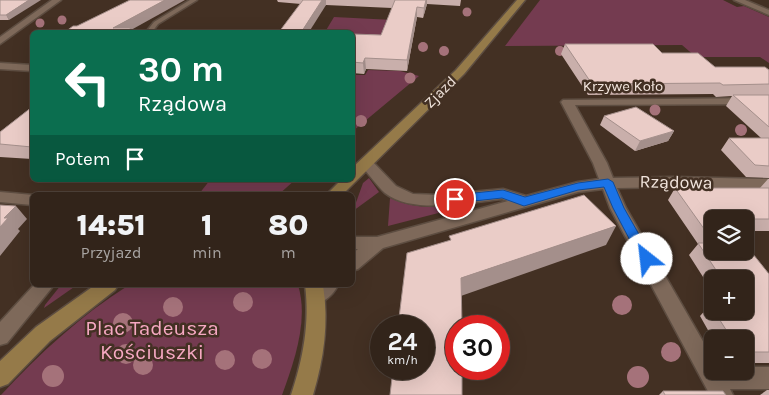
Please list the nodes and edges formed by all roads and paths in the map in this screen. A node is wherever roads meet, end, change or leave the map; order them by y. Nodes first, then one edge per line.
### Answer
1 (57, 0) edge
2 (194, 0) edge
3 (521, 0) edge
4 (738, 0) edge
5 (769, 14) edge
6 (151, 30) edge
7 (0, 42) edge
8 (0, 66) edge
9 (30, 68) edge
10 (769, 101) edge
11 (367, 164) junction
12 (355, 175) edge
13 (348, 182) edge
14 (608, 182) junction
15 (769, 184) edge
16 (337, 192) edge
17 (0, 197) edge
18 (30, 200) edge
19 (524, 202) junction
20 (355, 243) edge
21 (377, 243) junction
22 (355, 261) edge
23 (43, 287) edge
24 (106, 287) edge
25 (320, 289) edge
26 (0, 336) edge
27 (0, 376) edge
28 (769, 378) edge
29 (717, 387) edge
30 (302, 395) edge

1 - 7 street
2 - 6 lane
3 - 11 main road, Zjazd
4 - 5 street
8 - 9 street
10 - 14 street, Krzywe Koło
11 - 12 main road, Zjazd
11 - 19 street
13 - 16 main road, Zjazd
14 - 15 street, Rządowa
14 - 19 street, Rządowa
14 - 29 street
17 - 18 street
19 - 21 street, Rządowa
20 - 21 street, Rządowa
21 - 22 street, Rządowa
23 - 26 street
24 - 27 main road
25 - 30 main road
28 - 29 street

